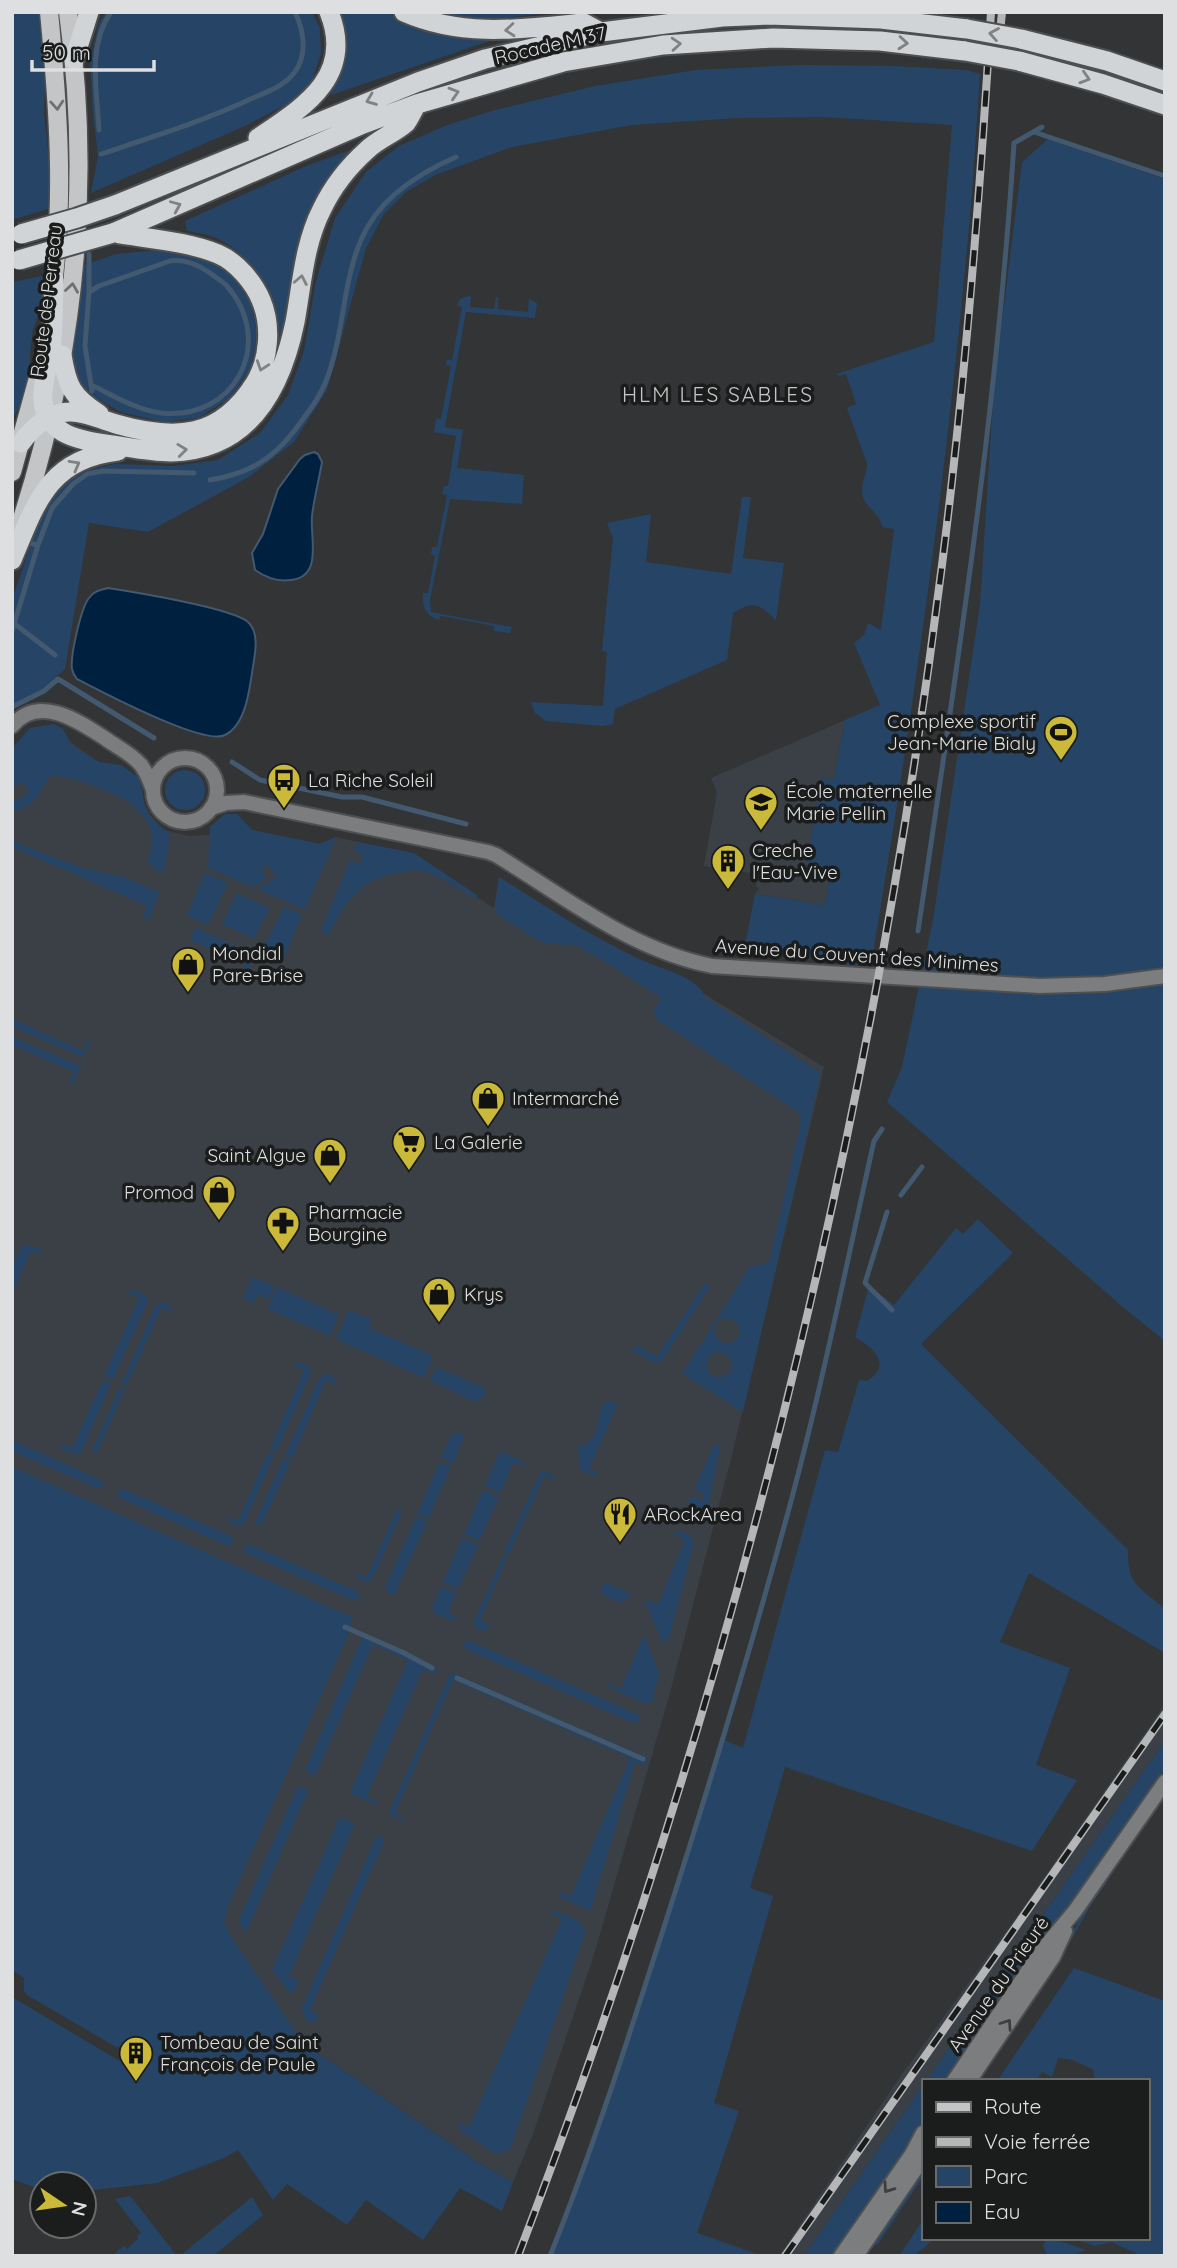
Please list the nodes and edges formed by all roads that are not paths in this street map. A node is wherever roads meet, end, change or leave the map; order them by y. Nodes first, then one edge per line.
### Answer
1 (49, 12) edge
2 (68, 12) edge
3 (89, 12) edge
4 (329, 12) edge
5 (404, 12) edge
6 (601, 32) junction
7 (74, 60) junction
8 (1165, 81) edge
9 (416, 104) junction
10 (1165, 105) edge
11 (221, 163) junction
12 (113, 233) junction
13 (17, 235) edge
14 (16, 260) edge
15 (54, 279) junction
16 (62, 355) junction
17 (49, 418) junction
18 (114, 424) junction
19 (21, 443) junction
20 (137, 449) junction
21 (12, 472) edge
22 (12, 548) edge
23 (12, 560) edge
24 (12, 726) edge
25 (121, 750) junction
26 (176, 759) junction
27 (215, 780) junction
28 (153, 793) junction
29 (244, 802) junction
30 (211, 808) junction
31 (1165, 976) edge
32 (1165, 1782) edge
33 (1075, 1911) junction
34 (955, 2079) edge
35 (970, 2079) edge
36 (922, 2134) edge
37 (922, 2159) edge
38 (841, 2256) edge
39 (856, 2256) edge

1 -> 15 main road, Route de Perreau
2 - 7 main road, Route de Perreau
3 - 7 highway
4 - 11 highway
6 -> 5 highway
8 -> 6 highway, Rocade M 37, bridge
6 -> 11 highway, Rocade M 37
16 -> 7 main road, Route de Perreau
9 -> 10 highway, Rocade M 37, bridge
12 -> 9 highway, Rocade M 37
20 -> 9 highway
11 - 13 highway, Rocade M 37, bridge
12 - 14 highway, Rocade M 37, bridge
12 -> 18 highway
15 - 17 highway
15 - 19 main road, Route de Perreau
16 - 17 main road, Route de Perreau
16 - 18 highway
17 - 18 highway
17 - 19 highway
17 - 20 highway
17 - 22 main road, Route de Perreau
19 - 21 main road, Route de Perreau
23 -> 20 highway
24 - 25 street, Avenue du Couvent des Minimes
25 - 26 street, Avenue du Couvent des Minimes
25 - 28 street, Avenue du Couvent des Minimes
26 - 27 street, Avenue du Couvent des Minimes
26 - 28 street
27 - 29 street, Avenue du Couvent des Minimes
27 - 30 street
28 - 30 street, Avenue du Couvent des Minimes
29 - 30 street, Avenue du Couvent des Minimes
29 - 31 street, Avenue du Couvent des Minimes
32 - 33 street, Avenue du Prieuré
33 - 34 street, Avenue du Prieuré
35 -> 33 street, Avenue du Prieuré
36 -> 38 street
37 - 39 street

